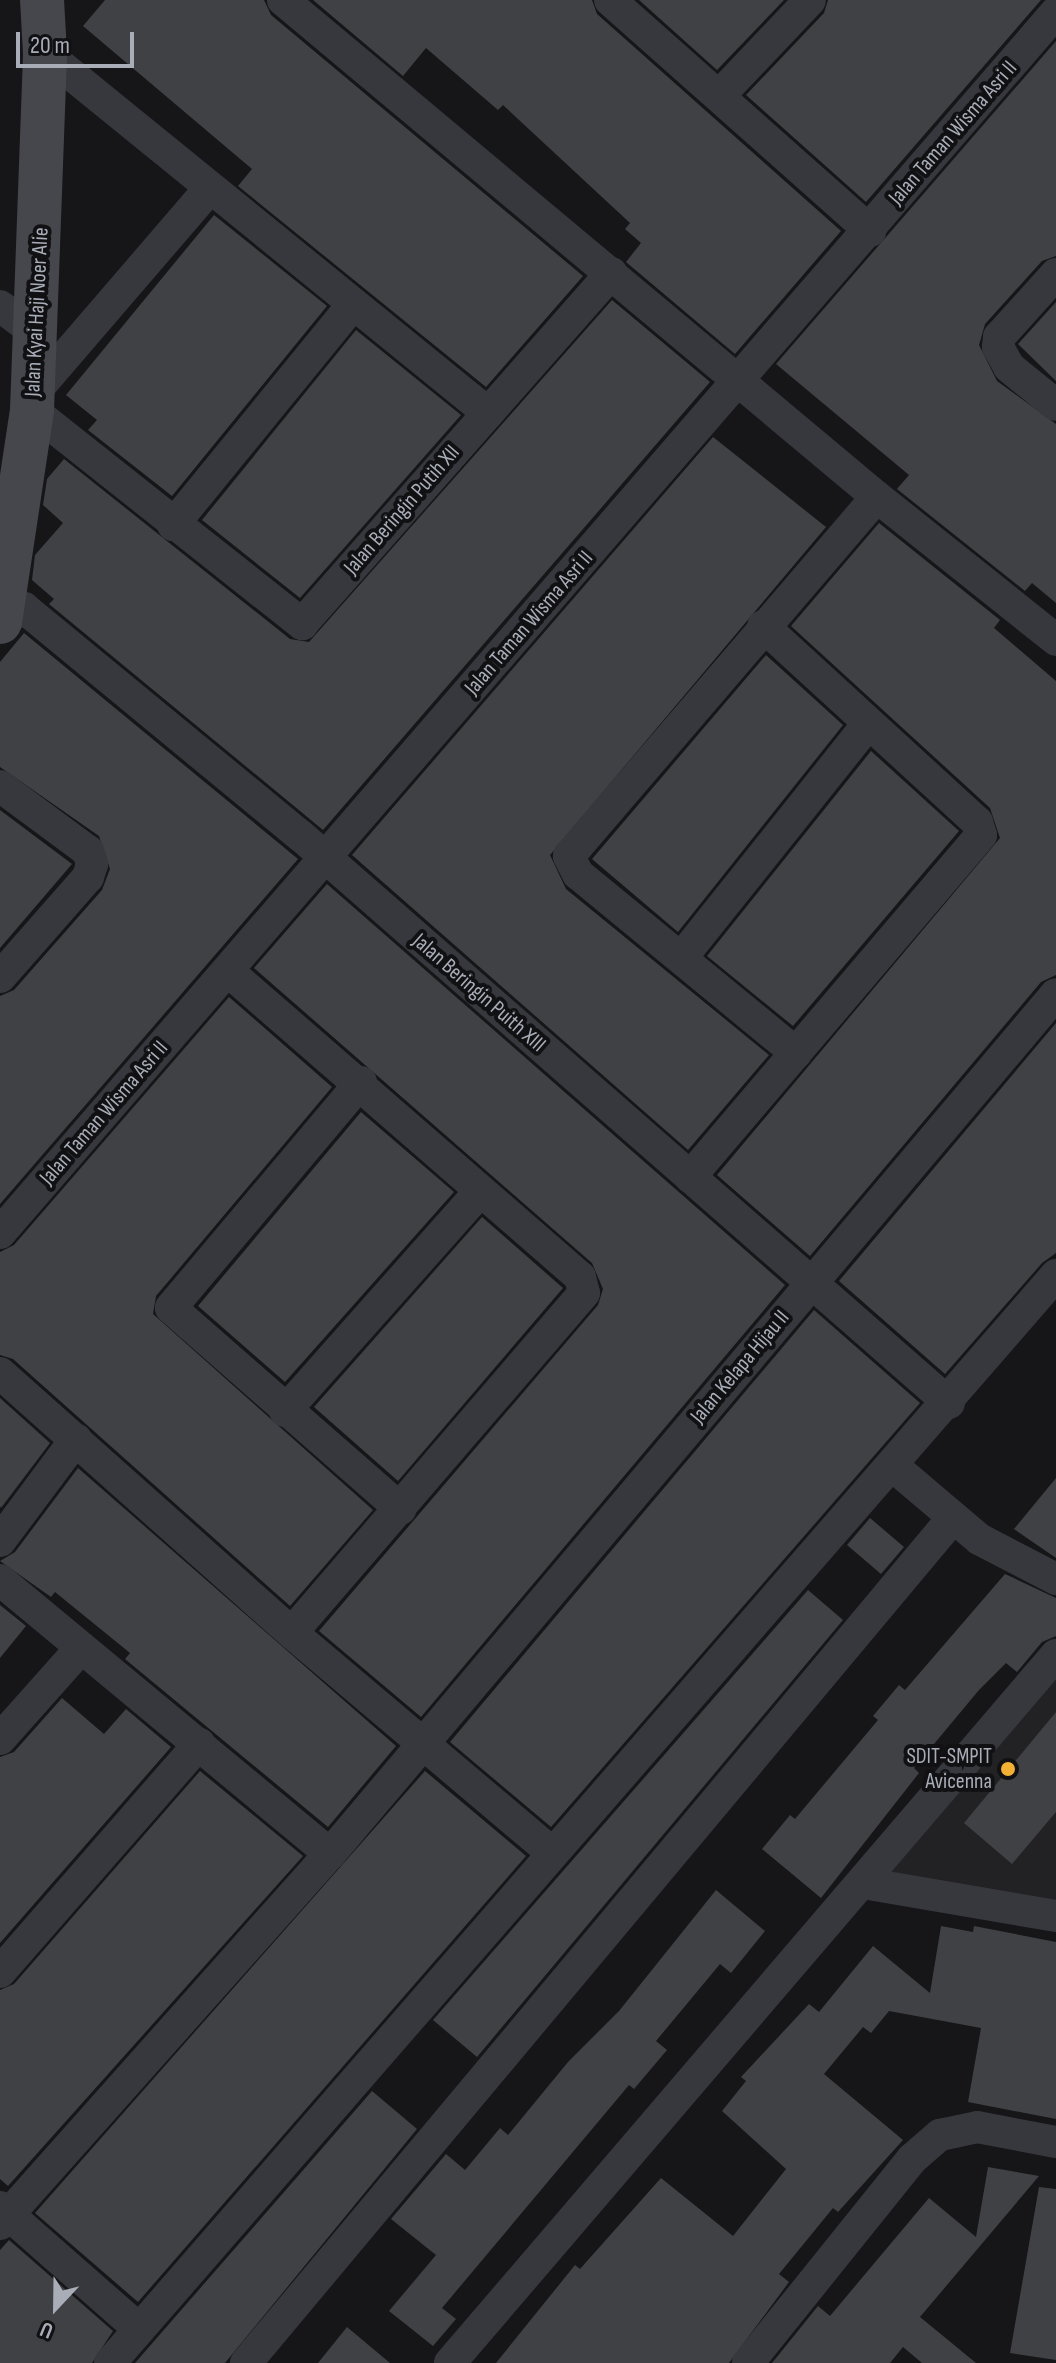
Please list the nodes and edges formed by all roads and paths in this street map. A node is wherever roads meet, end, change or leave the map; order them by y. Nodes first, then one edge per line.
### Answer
1 (42, 0) edge
2 (283, 0) edge
3 (610, 0) edge
4 (810, 0) edge
5 (1056, 12) edge
6 (45, 53) junction
7 (719, 96) junction
8 (210, 188) junction
9 (870, 231) junction
10 (611, 273) junction
11 (1056, 274) edge
12 (353, 304) junction
13 (0, 306) edge
14 (36, 333) junction
15 (740, 379) junction
16 (32, 402) junction
17 (1056, 405) edge
18 (488, 413) junction
19 (877, 497) junction
20 (173, 525) junction
21 (0, 622) edge
22 (763, 626) junction
23 (1056, 640) edge
24 (868, 724) junction
25 (0, 786) edge
26 (326, 859) junction
27 (682, 957) junction
28 (228, 971) junction
29 (0, 977) edge
30 (1056, 994) edge
31 (796, 1053) junction
32 (361, 1082) junction
33 (690, 1177) junction
34 (480, 1191) junction
35 (0, 1233) edge
36 (1056, 1275) edge
37 (811, 1282) junction
38 (0, 1373) edge
39 (949, 1403) junction
40 (285, 1411) junction
41 (76, 1439) junction
42 (893, 1466) junction
43 (401, 1509) junction
44 (964, 1528) junction
45 (0, 1541) edge
46 (1056, 1579) edge
47 (0, 1580) edge
48 (292, 1633) junction
49 (81, 1648) junction
50 (1056, 1655) edge
51 (0, 1739) edge
52 (425, 1742) junction
53 (199, 1744) junction
54 (552, 1853) junction
55 (330, 1854) junction
56 (863, 1883) junction
57 (1056, 1916) edge
58 (0, 1972) edge
59 (1056, 2142) edge
60 (3, 2215) edge
61 (139, 2329) junction
62 (110, 2363) edge
63 (246, 2363) edge
64 (450, 2363) edge
65 (748, 2363) edge

1 - 6 street, Jalan Kyai Haji Noer Alie
2 - 10 street
3 - 7 street
4 - 7 street
5 - 9 street, Jalan Taman Wisma Asri II
6 - 8 street
6 - 14 street, Jalan Kyai Haji Noer Alie
7 - 9 street
8 - 12 street
8 - 16 street
9 - 15 street, Jalan Taman Wisma Asri II
10 - 15 street
10 - 18 street, Jalan Beringin Putih XII
11 - 17 street
12 - 18 street
12 - 20 street
13 - 14 street
14 - 16 street, Jalan Kyai Haji Noer Alie
15 - 19 street
15 - 26 street, Jalan Taman Wisma Asri II
16 - 20 street
16 - 21 street, Jalan Kyai Haji Noer Alie
18 - 20 street, Jalan Beringin Putih XII
19 - 22 street
19 - 23 street
21 - 26 street, Jalan Beringin Puith XIII
22 - 24 street
22 - 27 street
24 - 27 street
24 - 31 street
25 - 29 street
26 - 28 street, Jalan Taman Wisma Asri II
26 - 33 street, Jalan Beringin Puith XIII
27 - 31 street
28 - 32 street
28 - 35 street, Jalan Taman Wisma Asri II
30 - 37 street, Jalan Kelapa Hijau II
31 - 33 street
32 - 34 street
32 - 40 street
33 - 37 street, Jalan Beringin Puith XIII
34 - 40 street
34 - 43 street
36 - 39 street
37 - 39 street, Jalan Beringin Puith XIII
37 - 52 street, Jalan Kelapa Hijau II
38 - 41 street
39 - 42 street
40 - 43 street
41 - 45 street
41 - 48 street
42 - 44 street
42 - 54 street
43 - 48 street
44 - 46 street
44 - 63 street
47 - 49 street
48 - 52 street
49 - 51 street
49 - 53 street
50 - 56 street
52 - 54 street
52 - 55 street, Jalan Kelapa Hijau II
53 - 55 street
53 - 58 street
54 - 61 street
55 - 60 street, Jalan Kelapa Hijau II
56 - 57 street
56 - 64 street
59 - 65 street
60 - 61 street
61 - 62 street

